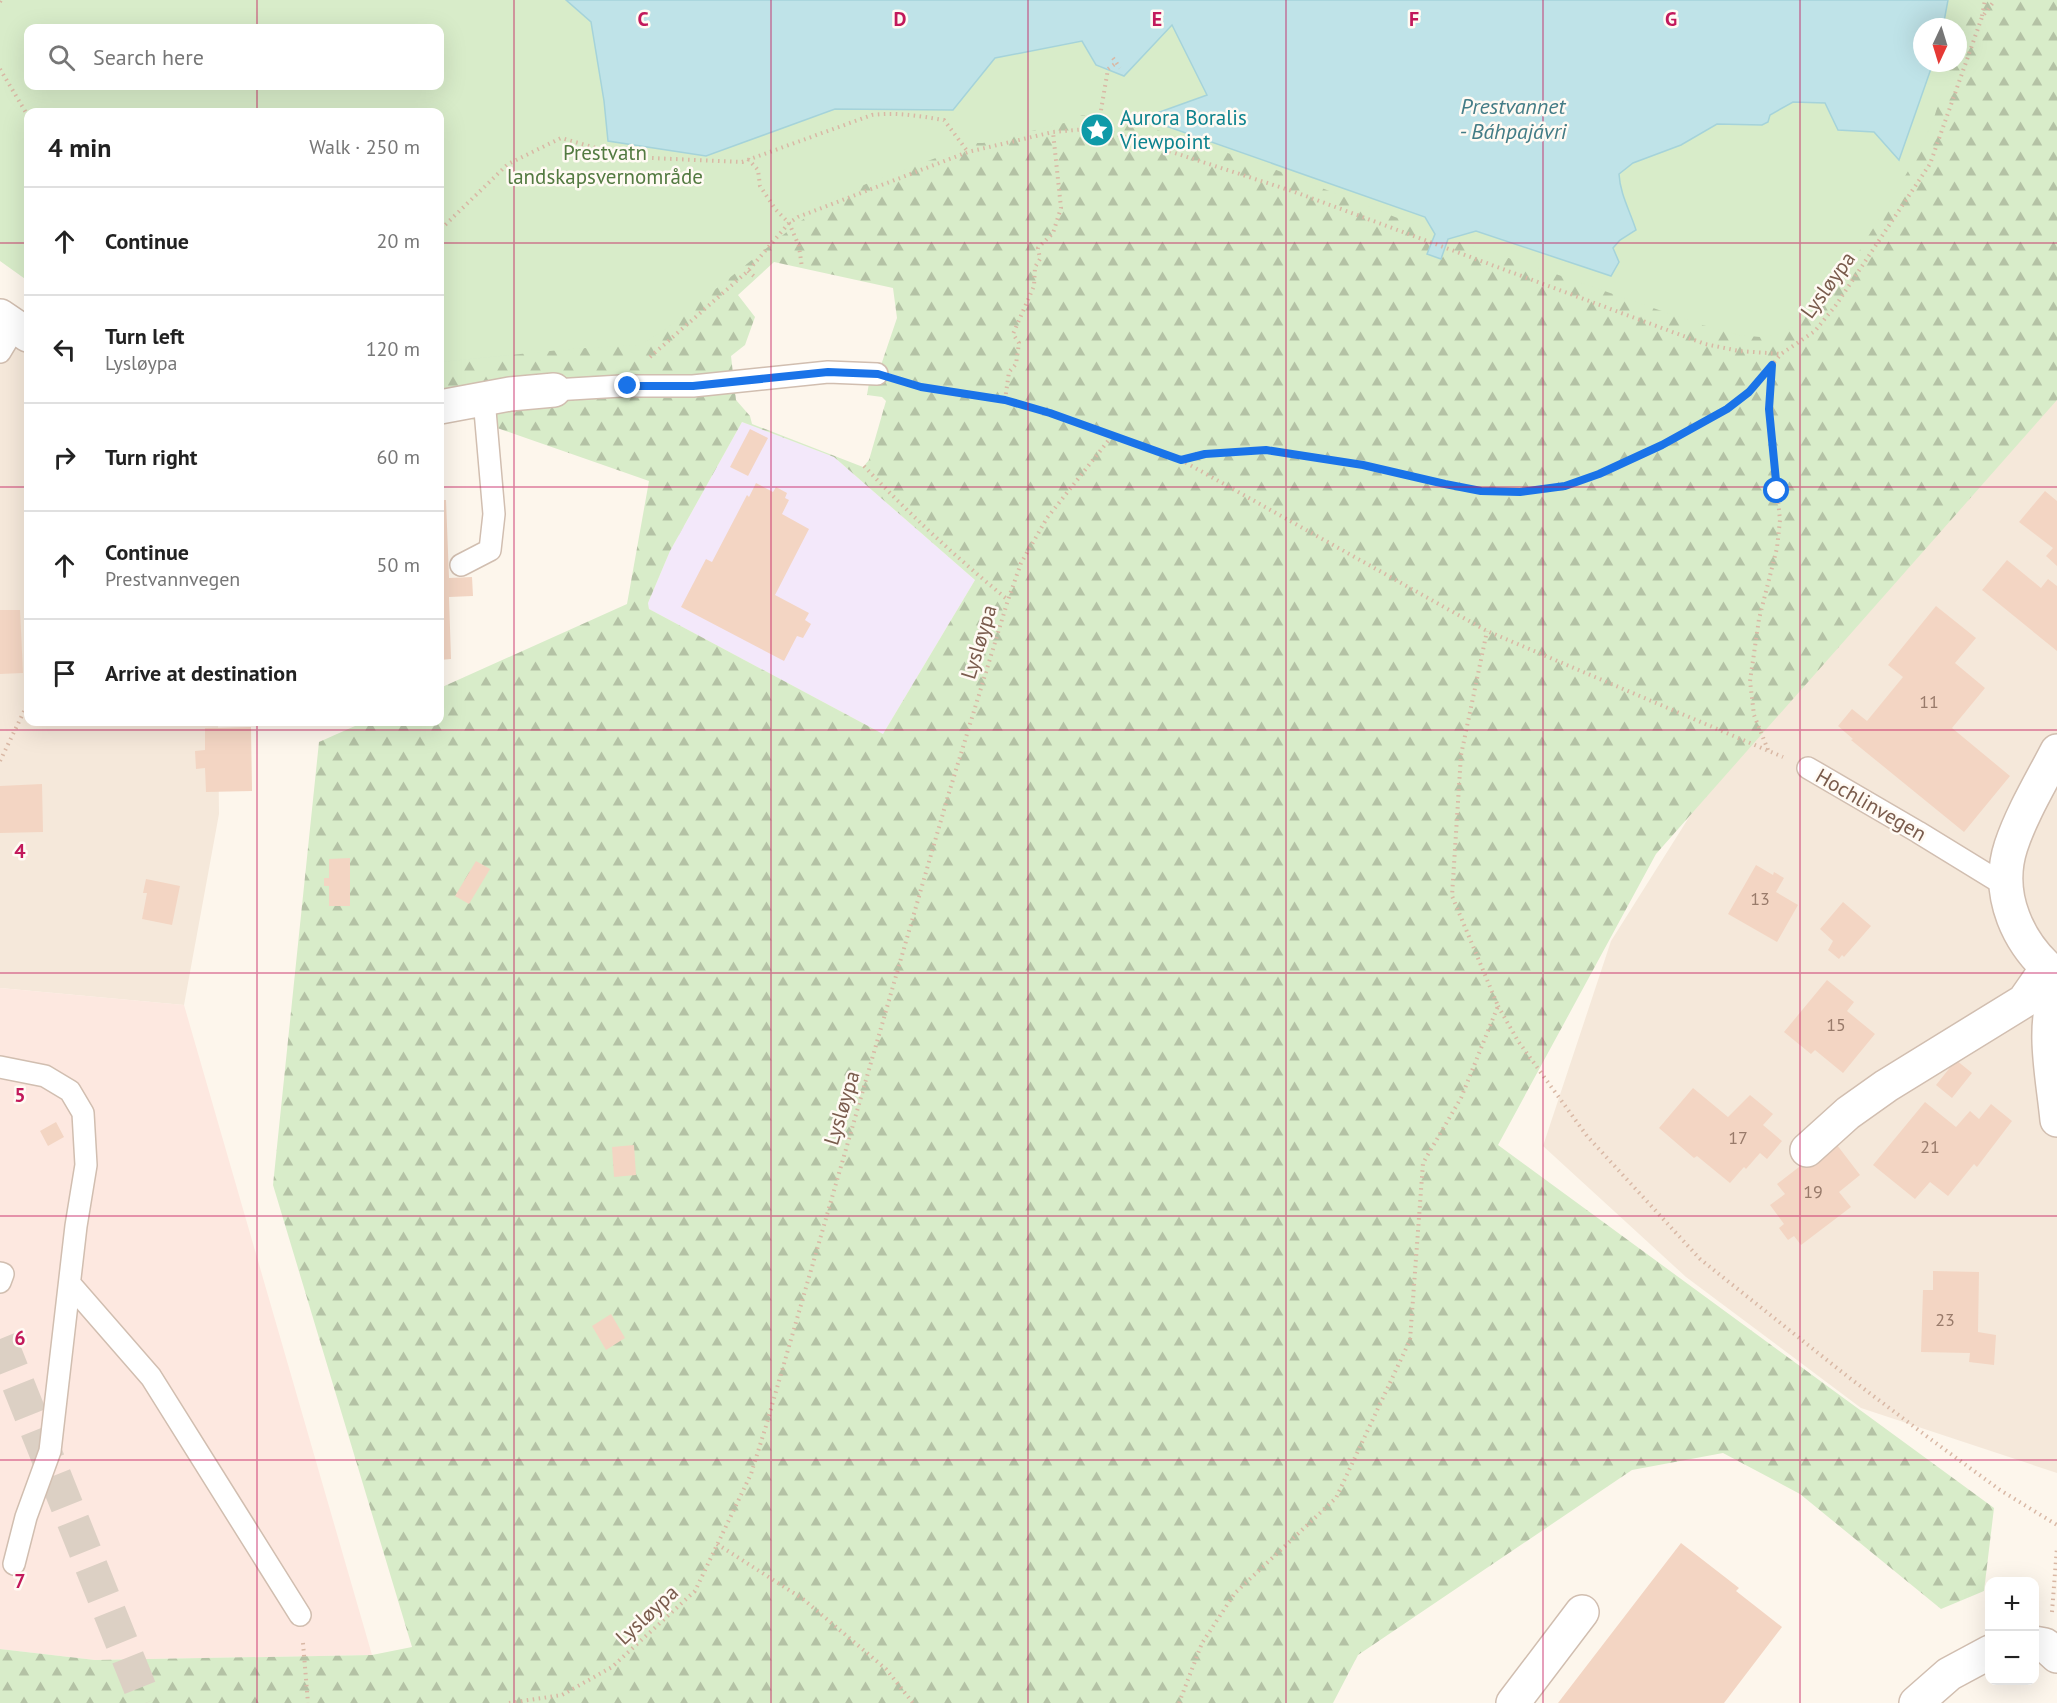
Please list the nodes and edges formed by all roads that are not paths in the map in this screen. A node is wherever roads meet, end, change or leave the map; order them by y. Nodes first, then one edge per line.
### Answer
1 (878, 374) road end
2 (554, 390) joint
3 (484, 399) junction
4 (444, 406) edge
5 (461, 565) dead end
6 (2057, 751) edge
7 (1808, 768) road end
8 (2006, 886) junction
9 (2054, 977) edge
10 (0, 1067) edge
11 (2057, 1120) edge
12 (1806, 1150) dead end
13 (0, 1273) edge
14 (0, 1282) edge
15 (69, 1284) junction
16 (14, 1564) dead end
17 (1582, 1612) dead end
18 (300, 1615) road end
19 (1985, 1654) edge
20 (1513, 1703) edge
21 (1916, 1703) edge

1 - 2 lane
2 - 3 street
3 - 4 street
3 - 5 lane
6 - 8 street
7 - 8 lane, Hochlinvegen
8 - 9 street
9 - 11 street
9 - 12 street
10 - 15 lane
13 - 14 lane
15 - 16 lane
15 - 18 lane
17 - 20 street
19 - 21 street

